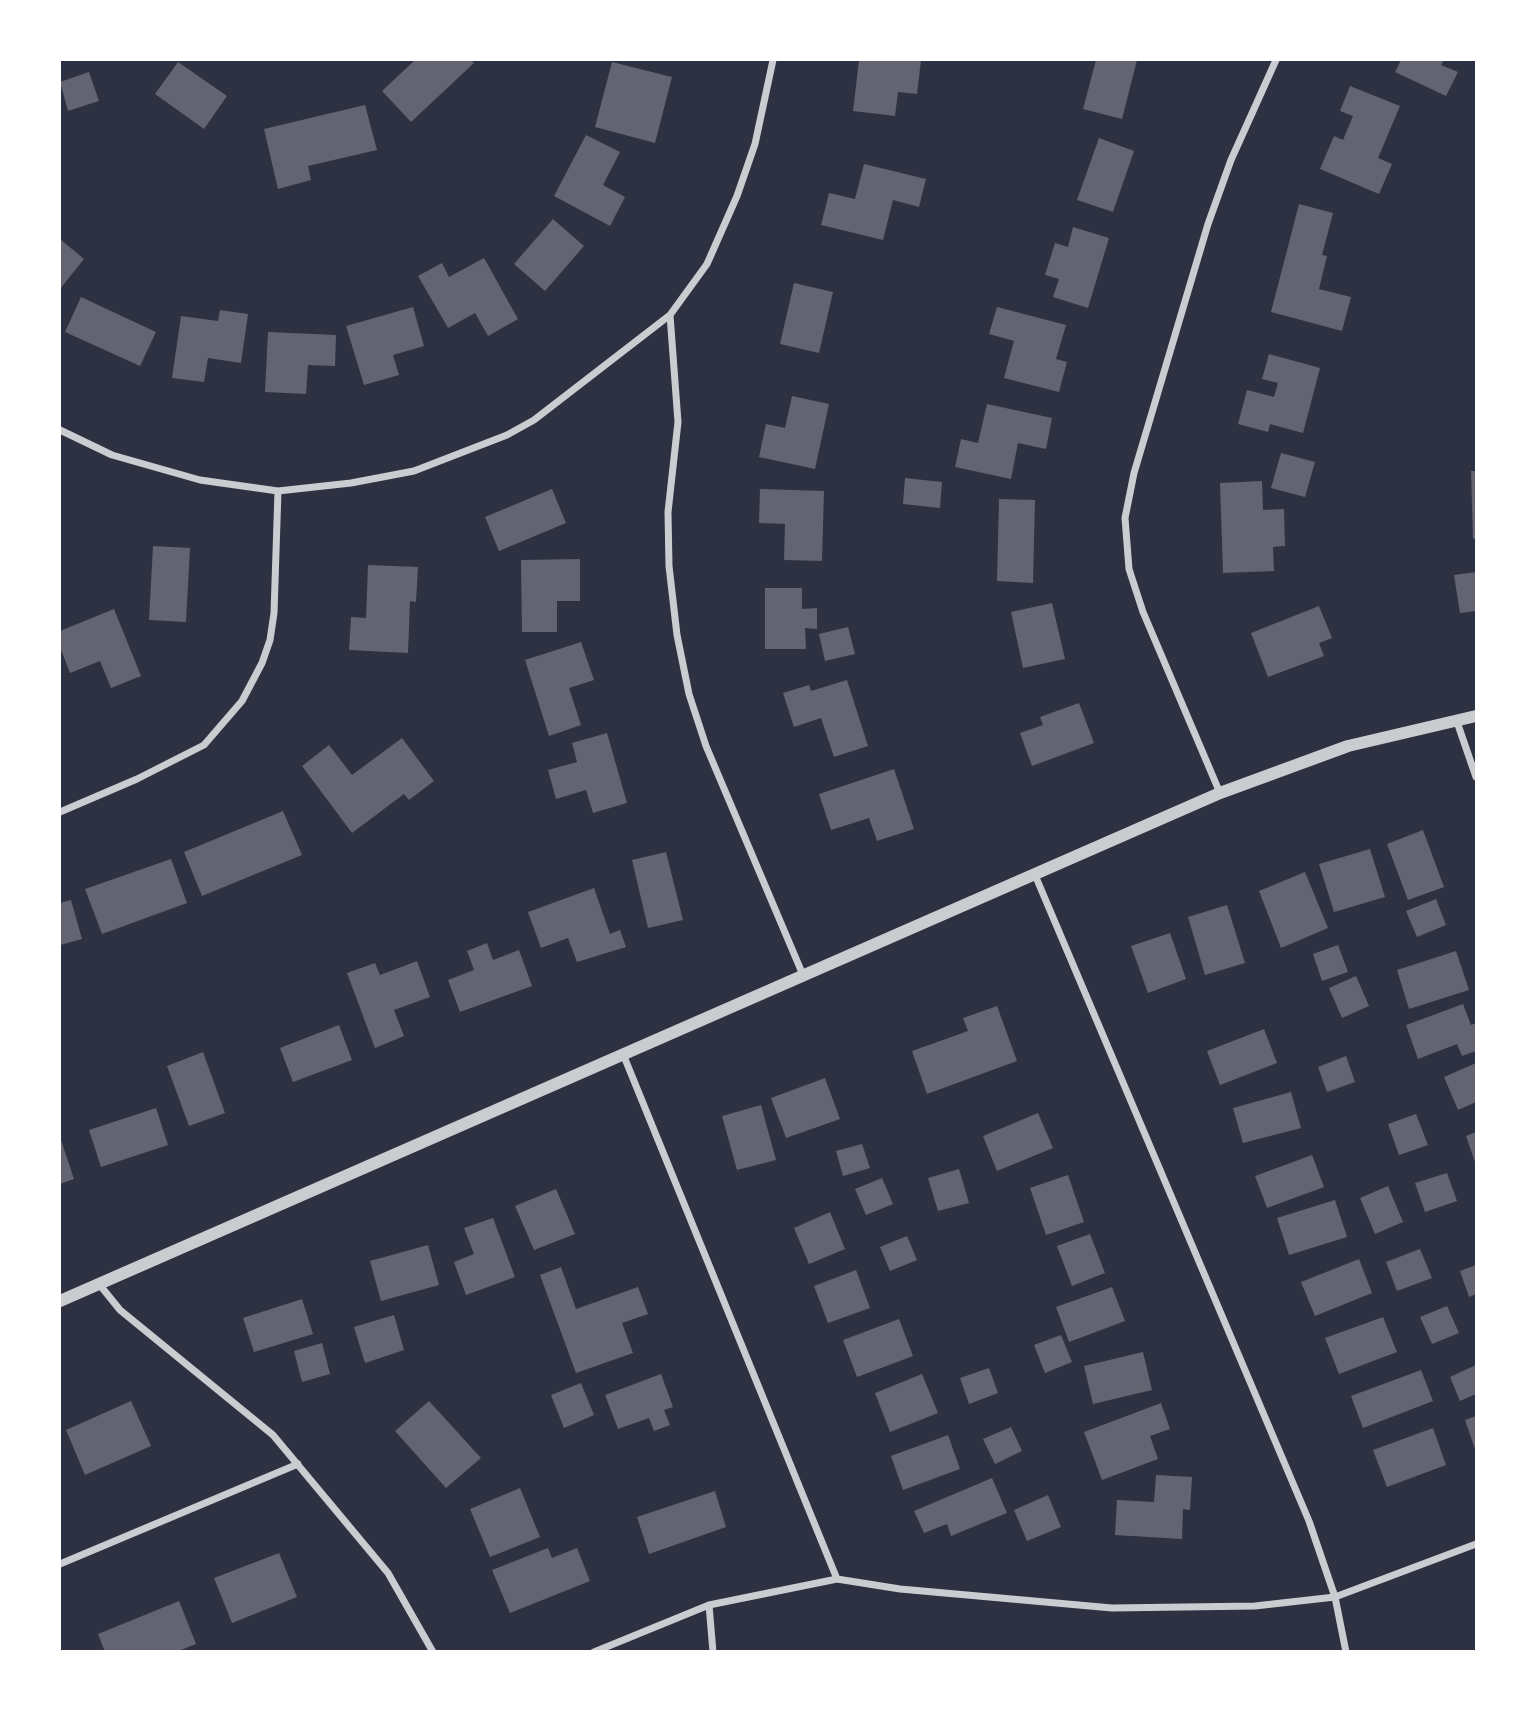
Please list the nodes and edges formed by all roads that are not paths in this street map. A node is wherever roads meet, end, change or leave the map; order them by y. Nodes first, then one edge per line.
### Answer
1 (773, 60) edge
2 (1276, 60) edge
3 (670, 315) junction
4 (60, 430) edge
5 (278, 491) junction
6 (1476, 716) edge
7 (1456, 719) junction
8 (1476, 777) edge
9 (1220, 793) junction
10 (60, 812) edge
11 (1035, 875) junction
12 (803, 975) junction
13 (624, 1054) junction
14 (99, 1284) junction
15 (60, 1301) edge
16 (298, 1464) junction
17 (1476, 1544) edge
18 (60, 1564) edge
19 (838, 1579) junction
20 (1335, 1597) junction
21 (709, 1605) junction
22 (433, 1651) edge
23 (594, 1651) edge
24 (713, 1651) edge
25 (1346, 1651) edge

1 - 3 street
2 - 9 street
3 - 5 street
3 - 12 street
4 - 5 street
5 - 10 street
6 - 7 street
7 - 8 street
7 - 9 street
9 - 11 street
11 - 12 street
11 - 20 street
12 - 13 street
13 - 14 street
13 - 19 street
14 - 15 street
14 - 16 street
16 - 18 street
16 - 22 street
17 - 20 street
19 - 20 street
19 - 21 street
20 - 25 street
21 - 23 street
21 - 24 street

